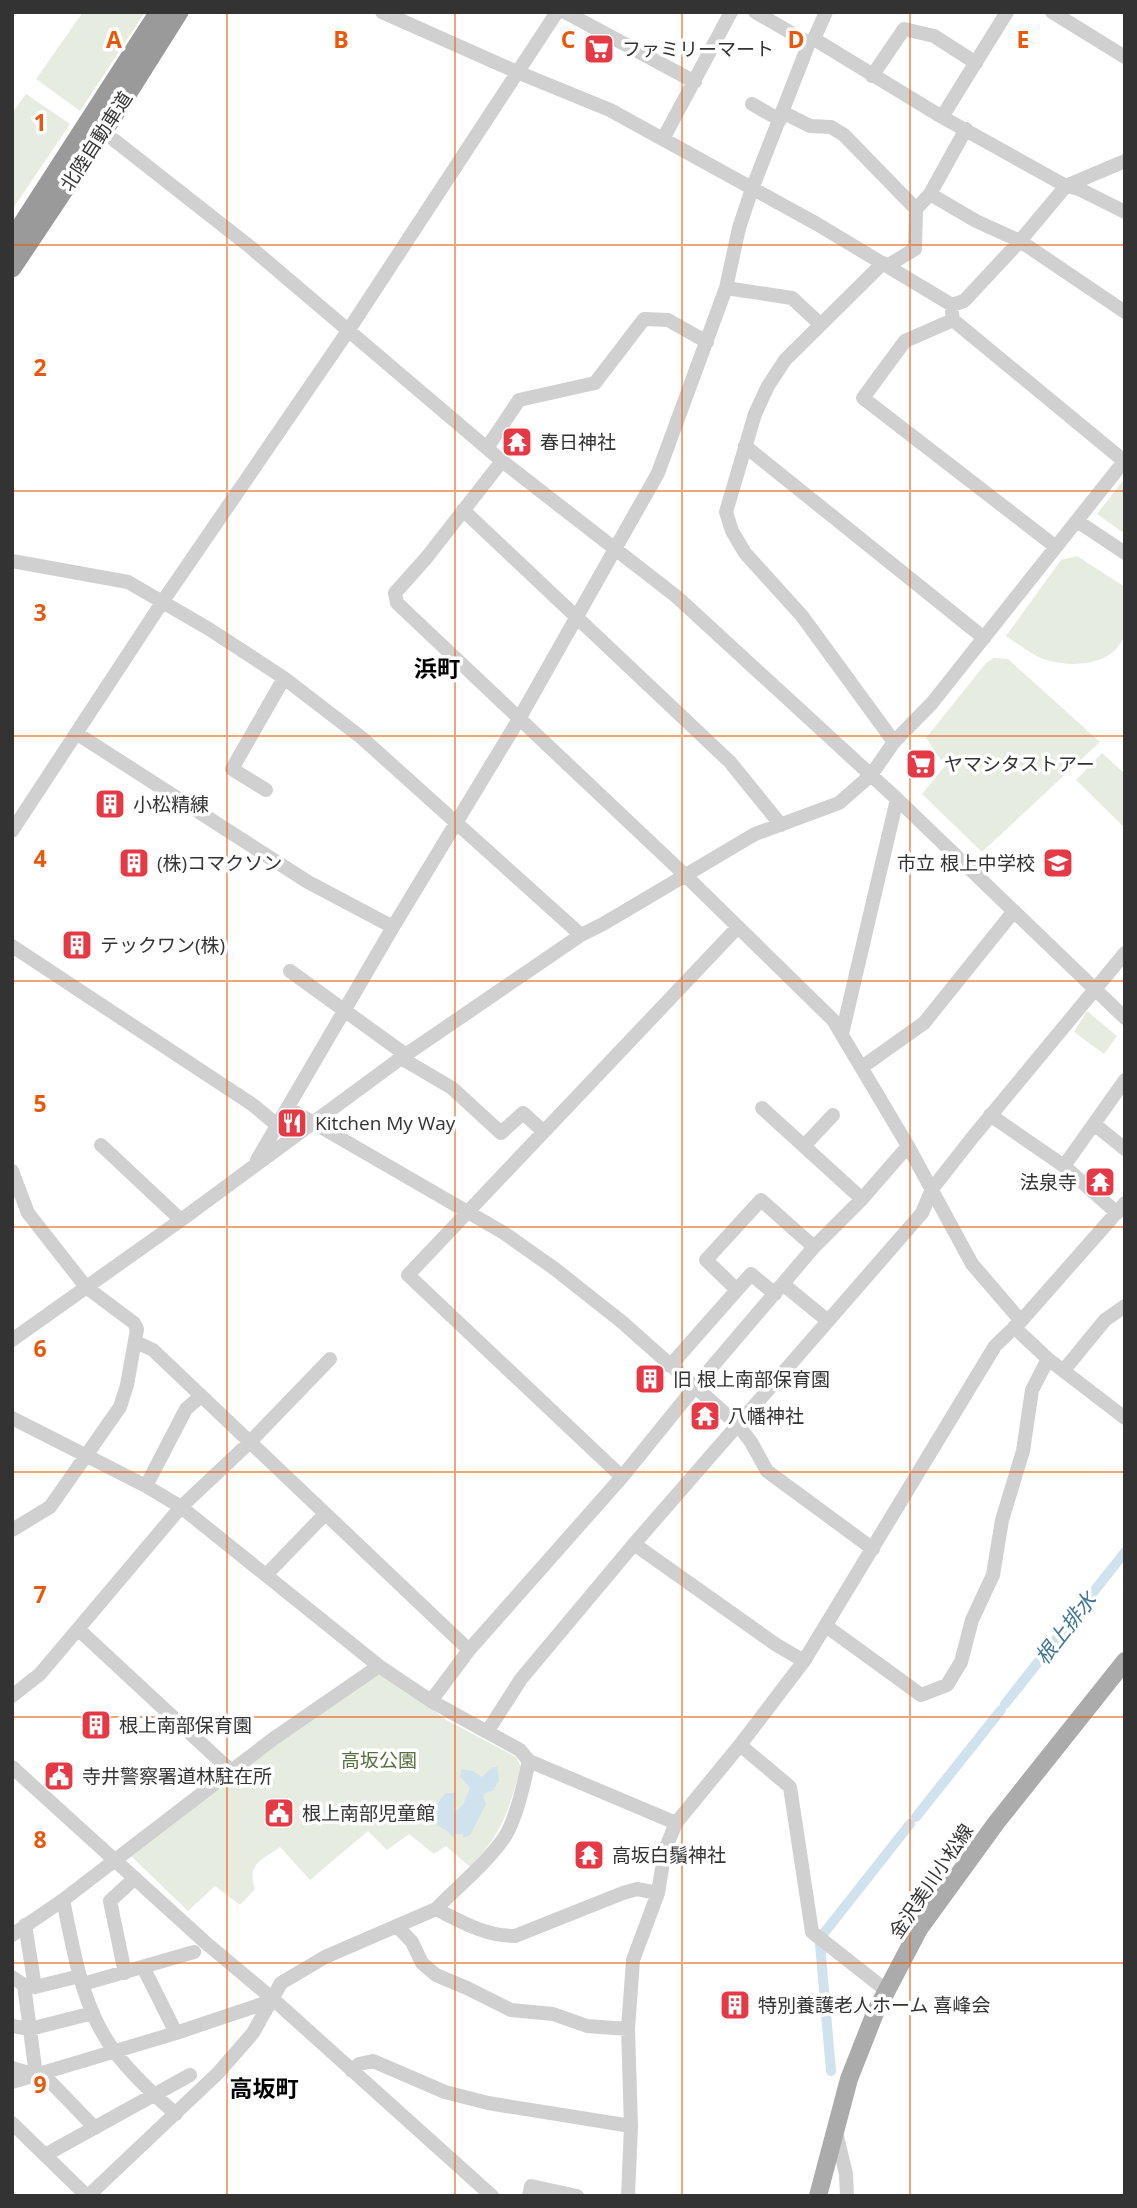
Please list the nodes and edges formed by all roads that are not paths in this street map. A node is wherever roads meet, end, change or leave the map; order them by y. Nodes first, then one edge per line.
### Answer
1 (159, 12) edge
2 (179, 12) edge
3 (382, 12) edge
4 (557, 12) edge
5 (565, 12) edge
6 (732, 12) edge
7 (755, 12) edge
8 (826, 12) edge
9 (1007, 12) edge
10 (1052, 12) edge
11 (811, 41) junction
12 (1125, 57) edge
13 (975, 63) junction
14 (517, 72) junction
15 (872, 76) junction
16 (695, 82) junction
17 (752, 104) dead end
18 (781, 116) junction
19 (942, 117) junction
20 (966, 130) junction
21 (663, 139) junction
22 (114, 140) dead end
23 (1125, 161) edge
24 (1066, 186) junction
25 (752, 189) junction
26 (930, 194) junction
27 (916, 209) junction
28 (1125, 212) edge
29 (12, 240) edge
30 (1020, 241) junction
31 (885, 264) junction
32 (12, 268) edge
33 (726, 288) junction
34 (952, 304) junction
35 (1125, 312) edge
36 (953, 320) junction
37 (820, 324) junction
38 (348, 331) junction
39 (707, 342) junction
40 (745, 446) junction
41 (487, 447) junction
42 (1124, 460) edge
43 (502, 461) junction
44 (463, 510) junction
45 (1077, 521) junction
46 (1056, 547) junction
47 (616, 550) junction
48 (1125, 553) edge
49 (12, 561) edge
50 (163, 601) junction
51 (576, 616) junction
52 (984, 638) junction
53 (284, 678) junction
54 (519, 719) junction
55 (76, 733) junction
56 (894, 741) junction
57 (871, 775) junction
58 (266, 790) dead end
59 (897, 799) junction
60 (457, 822) junction
61 (781, 825) junction
62 (12, 831) edge
63 (686, 876) junction
64 (1014, 911) junction
65 (393, 927) junction
66 (738, 927) junction
67 (580, 935) junction
68 (12, 946) edge
69 (1125, 953) edge
70 (290, 971) dead end
71 (1095, 988) junction
72 (344, 1010) junction
73 (1125, 1018) edge
74 (842, 1034) junction
75 (404, 1056) junction
76 (862, 1068) junction
77 (1125, 1080) edge
78 (288, 1108) junction
79 (762, 1108) dead end
80 (833, 1115) dead end
81 (989, 1115) junction
82 (313, 1123) junction
83 (1094, 1124) junction
84 (277, 1125) junction
85 (543, 1131) junction
86 (101, 1145) dead end
87 (804, 1146) junction
88 (908, 1146) junction
89 (1125, 1149) edge
90 (254, 1164) junction
91 (1064, 1166) junction
92 (12, 1171) edge
93 (932, 1189) junction
94 (862, 1199) junction
95 (1121, 1208) edge
96 (466, 1211) junction
97 (181, 1220) junction
98 (814, 1247) junction
99 (86, 1287) junction
100 (736, 1289) junction
101 (779, 1290) junction
102 (1125, 1306) edge
103 (828, 1321) junction
104 (1018, 1324) junction
105 (12, 1340) edge
106 (136, 1342) junction
107 (330, 1359) dead end
108 (1048, 1359) junction
109 (670, 1366) junction
110 (1064, 1370) junction
111 (694, 1388) junction
112 (201, 1396) junction
113 (12, 1418) edge
114 (1125, 1418) edge
115 (738, 1425) junction
116 (250, 1443) junction
117 (87, 1455) junction
118 (622, 1477) junction
119 (146, 1486) junction
120 (181, 1507) junction
121 (325, 1514) junction
122 (12, 1530) edge
123 (634, 1544) junction
124 (873, 1549) junction
125 (267, 1575) junction
126 (826, 1626) junction
127 (78, 1629) junction
128 (469, 1650) junction
129 (804, 1661) junction
130 (1125, 1661) edge
131 (379, 1666) junction
132 (12, 1696) edge
133 (431, 1701) junction
134 (486, 1732) junction
135 (740, 1745) junction
136 (529, 1761) junction
137 (12, 1767) edge
138 (232, 1772) junction
139 (676, 1823) junction
140 (114, 1859) junction
141 (135, 1878) junction
142 (658, 1893) junction
143 (62, 1900) junction
144 (436, 1909) junction
145 (25, 1925) junction
146 (397, 1926) junction
147 (12, 1934) edge
148 (194, 1952) dead end
149 (143, 1967) junction
150 (125, 1972) junction
151 (81, 1980) junction
152 (24, 1983) edge
153 (887, 1991) junction
154 (274, 2000) junction
155 (93, 2012) junction
156 (12, 2026) edge
157 (30, 2029) junction
158 (628, 2029) junction
159 (176, 2033) junction
160 (114, 2052) junction
161 (12, 2068) edge
162 (352, 2071) junction
163 (39, 2074) junction
164 (190, 2076) dead end
165 (12, 2082) edge
166 (154, 2095) junction
167 (176, 2114) junction
168 (12, 2123) edge
169 (631, 2126) junction
170 (834, 2127) junction
171 (95, 2128) junction
172 (45, 2155) junction
173 (87, 2196) edge
174 (492, 2196) edge
175 (528, 2196) edge
176 (577, 2196) edge
177 (628, 2196) edge
178 (818, 2196) edge
179 (847, 2196) edge

1 - 29 highway, 北陸自動車道
2 - 32 highway, 北陸自動車道
3 - 14 street
4 - 14 street
5 - 16 street
6 - 16 street
7 - 11 street
8 - 11 street
9 - 13 street
10 - 12 street
11 - 15 street
11 - 18 street
13 - 15 street
13 - 19 street
14 - 21 street
14 - 38 street
15 - 19 street
16 - 21 street
17 - 18 street
18 - 25 street
18 - 27 street
19 - 20 street
20 - 24 street
20 - 26 street
21 - 25 street
22 - 38 street
23 - 24 street
24 - 28 street
24 - 30 street
25 - 31 street
25 - 33 street
26 - 27 street
26 - 30 street
27 - 31 street
30 - 34 street
30 - 35 street
31 - 34 street
31 - 37 street
33 - 37 street
33 - 39 street
34 - 36 street
36 - 42 street
36 - 46 street
37 - 40 street
38 - 41 street
38 - 50 street
39 - 41 street
39 - 47 street
40 - 52 street
40 - 56 street
41 - 43 street
42 - 45 street
43 - 44 street
43 - 47 street
44 - 51 street
44 - 54 street
45 - 46 street
45 - 48 street
46 - 52 street
47 - 51 street
47 - 57 street
49 - 50 street
50 - 53 street
50 - 55 street
51 - 54 street
51 - 61 street
52 - 56 street
53 - 58 street
53 - 60 street
54 - 60 street
54 - 63 street
55 - 62 street
55 - 65 street
56 - 57 street
57 - 59 street
57 - 61 street
59 - 64 street
59 - 74 street
60 - 65 street
60 - 67 street
61 - 63 street
63 - 66 street
63 - 67 street
64 - 71 street
64 - 76 street
65 - 72 street
66 - 74 street
66 - 85 street
67 - 75 street
68 - 84 street
69 - 71 street
70 - 72 street
71 - 73 street
71 - 81 street
72 - 75 street
72 - 78 street
74 - 76 street
75 - 82 street
75 - 85 street
76 - 88 street
77 - 83 street
78 - 82 street
78 - 84 street
79 - 87 street
80 - 87 street
81 - 91 street
81 - 93 street
82 - 90 street
82 - 96 street
83 - 89 street
83 - 91 street
84 - 90 street
85 - 96 street
86 - 97 street
87 - 94 street
88 - 93 street
88 - 94 street
90 - 97 street
91 - 95 street
92 - 99 street
93 - 103 street
93 - 104 street
94 - 98 street
95 - 104 street
96 - 109 street
96 - 118 street
97 - 99 street
98 - 100 street
98 - 101 street
99 - 105 street
99 - 106 street
100 - 101 street
100 - 109 street
101 - 103 street
101 - 111 street
102 - 110 street
103 - 115 street
104 - 108 street
104 - 124 street
106 - 112 street
106 - 117 street
107 - 116 street
108 - 110 street
108 - 126 street
109 - 111 street
110 - 114 street
111 - 115 street
111 - 118 street
112 - 116 street
112 - 119 street
113 - 117 street
115 - 123 street
115 - 124 street
116 - 120 street
116 - 121 street
117 - 119 street
117 - 122 street
118 - 128 street
119 - 120 street
120 - 125 street
120 - 127 street
121 - 125 street
121 - 128 street
123 - 129 street
123 - 134 street
124 - 126 street
125 - 131 street
126 - 129 street
127 - 132 street
127 - 138 street
128 - 133 street
129 - 135 street
130 - 153 main road, 金沢美川小松線
131 - 133 street
131 - 138 street
133 - 134 street
134 - 136 street
135 - 139 street
135 - 153 street
136 - 139 street
136 - 144 street
137 - 140 street
138 - 140 street
139 - 142 street
140 - 141 street
140 - 143 street
141 - 150 street
141 - 154 street
142 - 144 street
142 - 158 street
143 - 145 street
143 - 151 street
144 - 146 street
145 - 147 street
145 - 152 street
146 - 154 street
146 - 158 street
148 - 149 street
149 - 150 street
149 - 159 street
150 - 151 street
151 - 152 street
151 - 155 street
152 - 157 street
153 - 170 main road, 金沢美川小松線
154 - 159 street
154 - 162 street
154 - 167 street
155 - 157 street
155 - 160 street
156 - 157 street
157 - 163 street
158 - 169 street
159 - 160 street
160 - 163 street
160 - 166 street
161 - 163 street
162 - 169 street
162 - 174 street
163 - 165 street
163 - 171 street
164 - 166 street
166 - 167 street
166 - 171 street
167 - 173 street
168 - 172 street
169 - 177 street
170 - 178 main road, 金沢美川小松線
170 - 179 street
171 - 172 street
172 - 173 street
175 - 176 street

